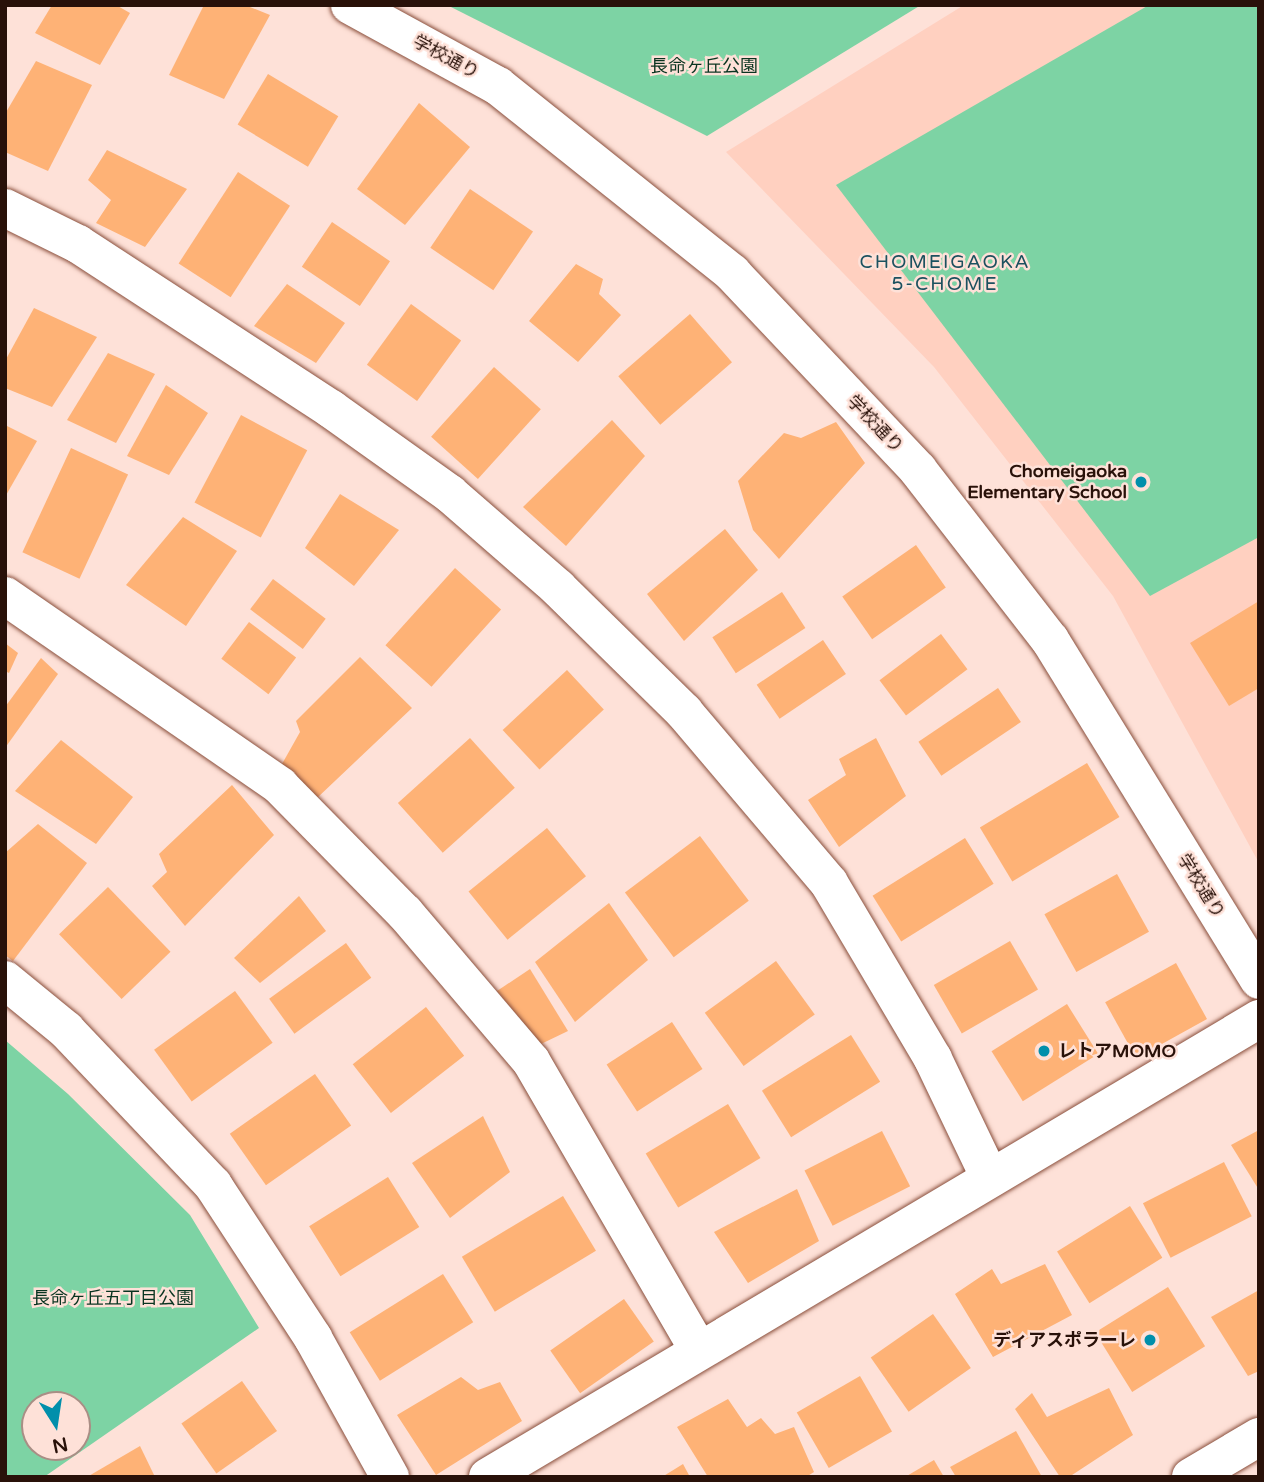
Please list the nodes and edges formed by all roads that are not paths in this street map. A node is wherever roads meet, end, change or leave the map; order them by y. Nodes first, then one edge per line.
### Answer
1 (350, 5) edge
2 (5, 208) edge
3 (5, 596) edge
4 (5, 980) edge
5 (1259, 980) edge
6 (1259, 1018) edge
7 (990, 1178) junction
8 (698, 1349) junction
9 (1259, 1437) edge
10 (390, 1477) edge
11 (488, 1477) edge
12 (1191, 1477) edge

1 - 5 street, 学校通り
2 - 7 street
3 - 8 street
4 - 10 street
6 - 7 street
7 - 8 street
8 - 11 street
9 - 12 street

